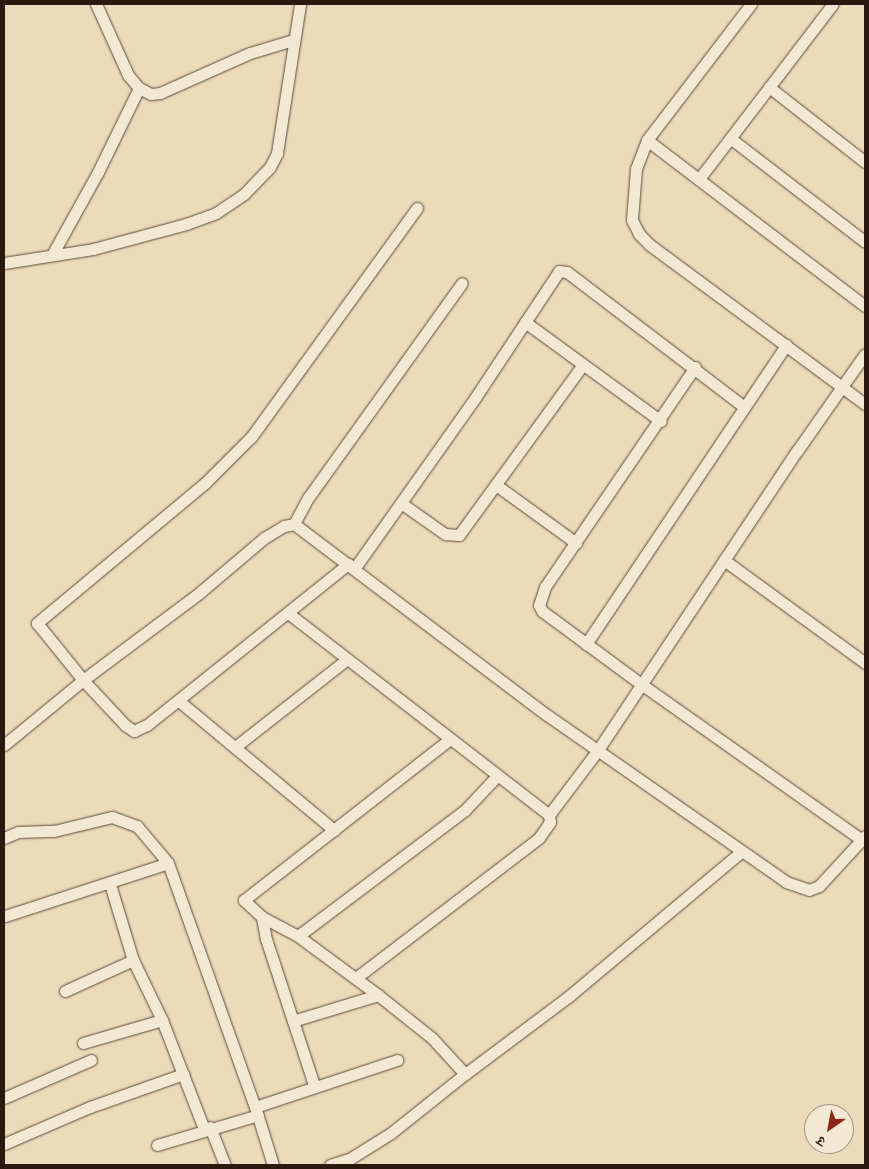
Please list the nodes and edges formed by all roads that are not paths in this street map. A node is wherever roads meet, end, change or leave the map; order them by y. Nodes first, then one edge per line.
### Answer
1 (96, 4) edge
2 (300, 4) edge
3 (751, 4) edge
4 (833, 4) edge
5 (293, 40) junction
6 (769, 87) junction
7 (139, 88) junction
8 (730, 138) junction
9 (647, 140) junction
10 (865, 162) edge
11 (699, 179) junction
12 (418, 208) dead end
13 (865, 242) edge
14 (52, 255) junction
15 (4, 263) edge
16 (462, 283) dead end
17 (865, 306) edge
18 (525, 322) junction
19 (786, 345) junction
20 (865, 354) edge
21 (582, 366) junction
22 (695, 367) junction
23 (842, 386) junction
24 (865, 404) edge
25 (744, 407) junction
26 (660, 421) junction
27 (496, 485) junction
28 (401, 503) junction
29 (294, 524) junction
30 (576, 543) junction
31 (724, 560) junction
32 (351, 566) junction
33 (288, 613) junction
34 (586, 644) junction
35 (346, 660) junction
36 (865, 663) edge
37 (83, 680) junction
38 (641, 684) junction
39 (179, 701) junction
40 (449, 740) junction
41 (4, 745) edge
42 (234, 747) junction
43 (598, 750) junction
44 (498, 776) junction
45 (549, 815) junction
46 (334, 830) junction
47 (4, 838) edge
48 (863, 838) edge
49 (741, 852) junction
50 (168, 863) junction
51 (110, 884) junction
52 (5, 916) edge
53 (262, 917) junction
54 (298, 936) junction
55 (133, 960) junction
56 (356, 978) junction
57 (65, 991) dead end
58 (378, 995) junction
59 (162, 1020) junction
60 (293, 1021) junction
61 (83, 1043) dead end
62 (91, 1060) dead end
63 (397, 1060) dead end
64 (183, 1074) junction
65 (465, 1074) junction
66 (314, 1085) junction
67 (4, 1098) edge
68 (256, 1111) junction
69 (207, 1128) junction
70 (4, 1144) edge
71 (157, 1144) dead end
72 (225, 1165) edge
73 (273, 1165) edge
74 (330, 1165) edge

1 - 7 street
2 - 5 street
3 - 9 street
4 - 6 street
5 - 7 street
5 - 14 street
6 - 8 street
6 - 10 street
7 - 14 street
8 - 11 street
8 - 13 street
9 - 11 street
9 - 19 street
11 - 17 street
12 - 37 street
14 - 15 street
16 - 29 street
18 - 21 street
18 - 22 street
18 - 28 street
19 - 23 street
19 - 25 street
20 - 23 street
21 - 26 street
21 - 27 street
22 - 25 street
22 - 26 street
23 - 24 street
23 - 31 street
25 - 34 street
26 - 30 street
27 - 28 street
27 - 30 street
28 - 32 street
29 - 32 street
29 - 37 street
30 - 34 street
31 - 36 street
31 - 38 street
32 - 33 street
32 - 43 street
33 - 35 street
33 - 39 street
34 - 38 street
35 - 40 street
35 - 42 street
37 - 39 street
37 - 41 street
38 - 43 street
38 - 48 street
39 - 42 street
40 - 44 street
40 - 46 street
42 - 46 street
43 - 45 street
43 - 49 street
44 - 45 street
44 - 54 street
45 - 56 street
46 - 53 street
47 - 50 street
48 - 49 street
49 - 65 street
50 - 51 street
50 - 68 street
51 - 52 street
51 - 55 street
53 - 54 street
53 - 60 street
54 - 56 street
55 - 57 street
55 - 59 street
56 - 58 street
58 - 60 street
58 - 65 street
59 - 61 street
59 - 64 street
60 - 66 street
62 - 67 street
63 - 66 street
64 - 69 street
64 - 70 street
65 - 74 street
66 - 68 street
68 - 69 street
68 - 73 street
69 - 71 street
69 - 72 street

